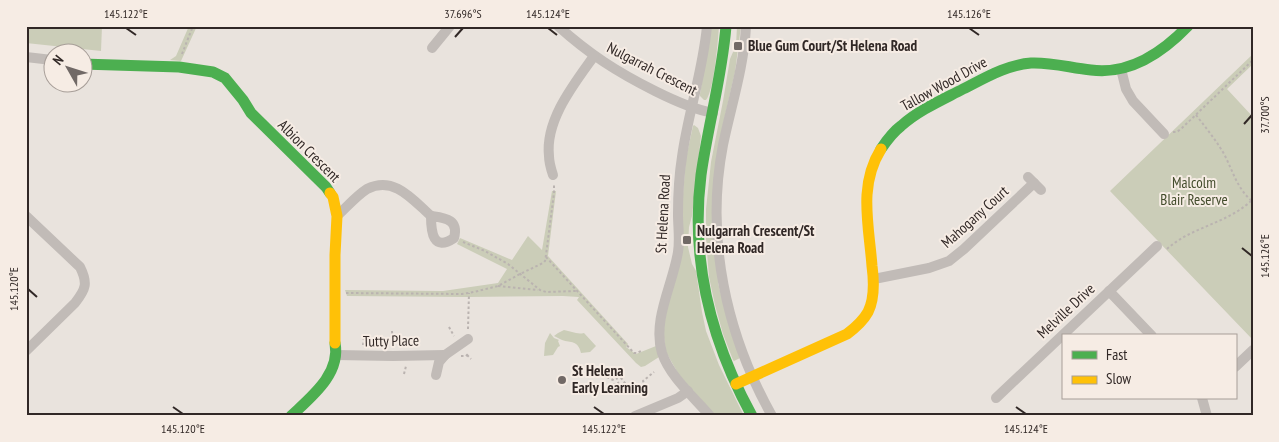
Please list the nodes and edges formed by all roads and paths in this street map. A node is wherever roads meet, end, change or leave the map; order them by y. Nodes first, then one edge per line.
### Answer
1 (193, 26) edge
2 (450, 26) edge
3 (558, 26) edge
4 (706, 26) edge
5 (726, 26) edge
6 (746, 26) edge
7 (1188, 26) edge
8 (432, 48) dead end
9 (594, 56) junction
10 (26, 57) edge
11 (42, 59) edge
12 (1253, 60) edge
13 (92, 64) edge
14 (180, 67) junction
15 (1121, 69) junction
16 (692, 107) junction
17 (713, 113) junction
18 (1196, 115) junction
19 (1167, 133) joint
20 (553, 175) joint
21 (1034, 183) dead end
22 (1252, 201) edge
23 (26, 216) edge
24 (337, 216) junction
25 (431, 216) junction
26 (454, 238) junction
27 (1161, 248) joint
28 (546, 257) junction
29 (550, 261) junction
30 (543, 263) junction
31 (520, 274) junction
32 (874, 279) junction
33 (498, 286) junction
34 (540, 290) junction
35 (577, 291) junction
36 (1109, 291) junction
37 (335, 293) junction
38 (469, 293) junction
39 (449, 327) dead end
40 (392, 331) dead end
41 (468, 334) joint
42 (1064, 334) edge
43 (1150, 334) edge
44 (1062, 336) edge
45 (364, 337) dead end
46 (455, 337) dead end
47 (363, 347) dead end
48 (393, 347) dead end
49 (643, 350) dead end
50 (1253, 350) edge
51 (26, 351) edge
52 (336, 355) junction
53 (445, 355) junction
54 (467, 355) dead end
55 (471, 359) dead end
56 (1236, 366) edge
57 (654, 372) dead end
58 (436, 375) dead end
59 (751, 376) junction
60 (607, 377) dead end
61 (736, 384) junction
62 (688, 391) junction
63 (996, 398) dead end
64 (1203, 400) edge
65 (291, 416) edge
66 (635, 416) edge
67 (710, 416) edge
68 (752, 416) edge
69 (772, 416) edge
70 (1207, 416) edge

1 - 14 path
2 - 8 street
3 - 9 street, Nulgarrah Crescent
4 - 16 street, St Helena Road
5 - 17 street
6 - 59 street
7 - 15 street, Tallow Wood Drive
9 - 16 street, Nulgarrah Crescent
9 - 20 street
10 - 11 street
12 - 18 path
13 - 14 street, Albion Crescent
14 - 24 street, Albion Crescent
15 - 19 street
15 - 32 street, Tallow Wood Drive
16 - 17 street, Nulgarrah Crescent
16 - 62 street, St Helena Road
17 - 61 street
18 - 19 path
18 - 22 path
20 - 28 path
21 - 32 street, Mahogany Court
22 - 27 path
23 - 51 street
24 - 25 street
24 - 37 street, Albion Crescent
25 - 26 street
25 - 26 street
26 - 31 path
27 - 36 street, Melville Drive
28 - 29 path
28 - 30 path
29 - 30 path
29 - 35 path
30 - 31 path
31 - 33 path
31 - 34 path
32 - 59 street, Tallow Wood Drive
33 - 34 path
33 - 38 path
34 - 35 path
35 - 49 path
36 - 42 street, Melville Drive
36 - 43 street
37 - 38 path
37 - 52 street, Albion Crescent
38 - 41 path
39 - 46 path
40 - 48 path
41 - 53 street
44 - 63 street, Melville Drive
45 - 47 path
50 - 56 street
52 - 53 street, Tutty Place
52 - 65 street, Albion Crescent
53 - 58 street
54 - 55 path
57 - 60 path
59 - 61 street, Tallow Wood Drive
59 - 69 street
61 - 68 street
62 - 66 street
62 - 67 street, St Helena Road
64 - 70 street

